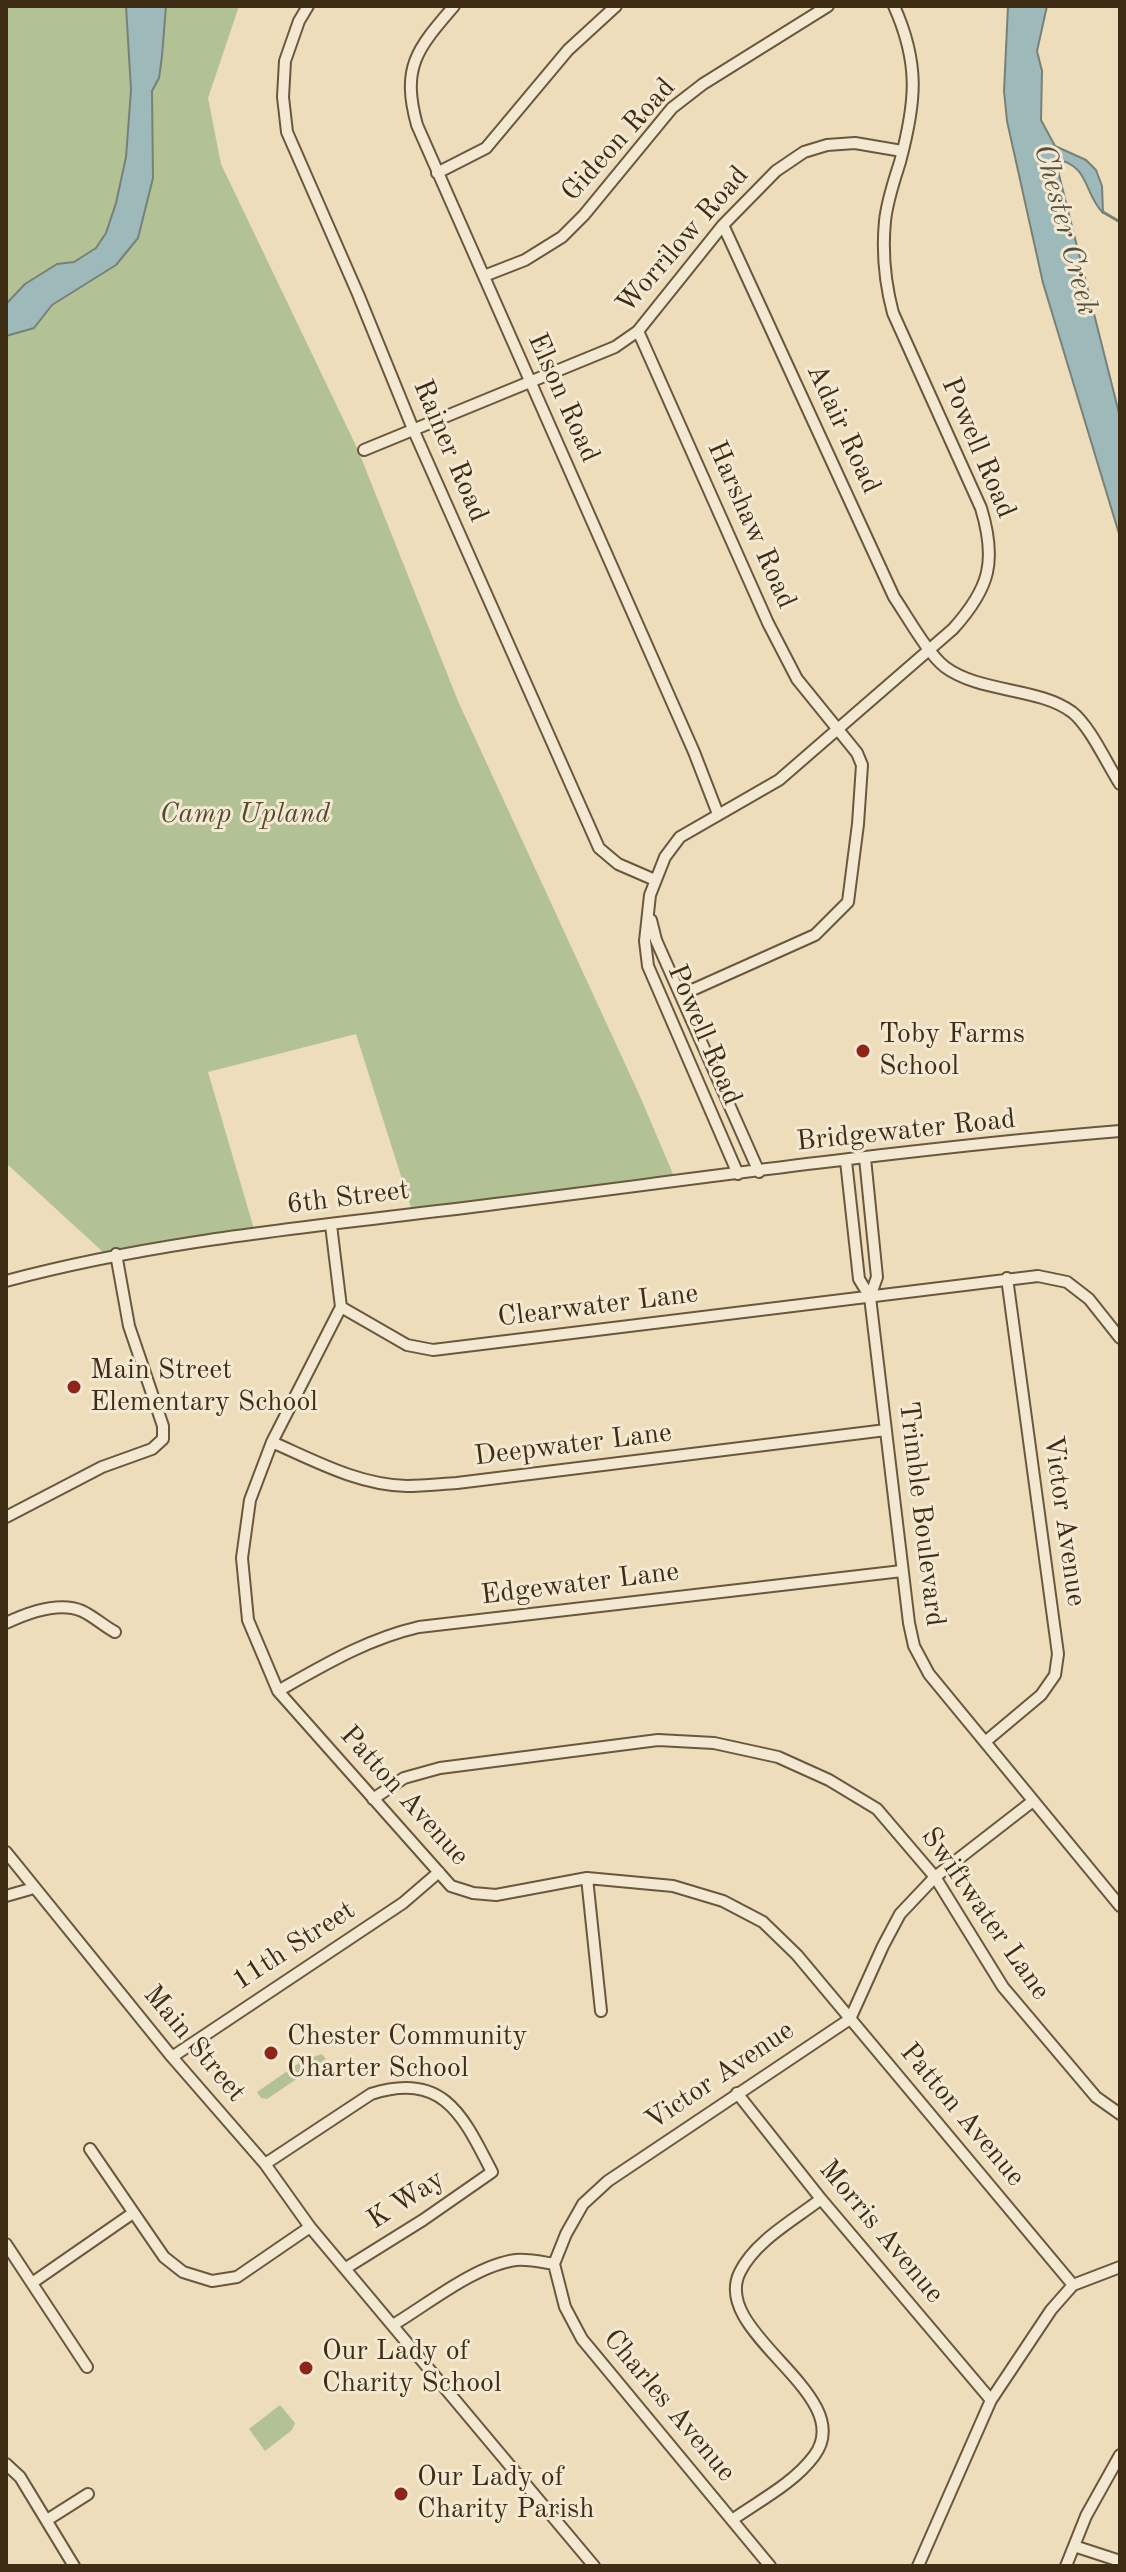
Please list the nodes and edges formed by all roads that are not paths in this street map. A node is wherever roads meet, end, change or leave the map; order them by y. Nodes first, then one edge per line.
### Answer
1 (308, 6) edge
2 (454, 6) edge
3 (616, 6) edge
4 (828, 6) edge
5 (894, 6) edge
6 (902, 151) junction
7 (437, 173) junction
8 (723, 225) junction
9 (484, 276) junction
10 (638, 331) junction
11 (529, 383) junction
12 (413, 429) junction
13 (364, 450) dead end
14 (929, 648) junction
15 (838, 730) junction
16 (1120, 784) edge
17 (718, 814) junction
18 (655, 880) junction
19 (648, 910) junction
20 (681, 995) junction
21 (1120, 1131) edge
22 (865, 1158) junction
23 (846, 1161) junction
24 (759, 1172) junction
25 (738, 1174) junction
26 (698, 1179) joint
27 (331, 1225) junction
28 (116, 1254) junction
29 (1007, 1278) junction
30 (6, 1281) edge
31 (870, 1297) junction
32 (341, 1307) junction
33 (1120, 1338) edge
34 (886, 1430) junction
35 (272, 1442) junction
36 (6, 1517) edge
37 (902, 1571) junction
38 (6, 1623) edge
39 (115, 1632) dead end
40 (278, 1691) junction
41 (985, 1742) junction
42 (373, 1799) junction
43 (1033, 1801) junction
44 (6, 1852) edge
45 (439, 1872) junction
46 (935, 1877) junction
47 (587, 1878) junction
48 (34, 1888) junction
49 (6, 1896) edge
50 (1120, 1906) edge
51 (601, 2011) dead end
52 (850, 2019) junction
53 (172, 2057) junction
54 (737, 2093) junction
55 (1120, 2114) edge
56 (90, 2149) dead end
57 (265, 2164) junction
58 (821, 2199) junction
59 (133, 2213) junction
60 (310, 2227) junction
61 (6, 2244) edge
62 (554, 2264) junction
63 (1120, 2267) edge
64 (346, 2268) junction
65 (32, 2283) junction
66 (1073, 2285) junction
67 (393, 2325) junction
68 (87, 2367) dead end
69 (991, 2400) junction
70 (1120, 2455) edge
71 (6, 2464) edge
72 (88, 2494) dead end
73 (47, 2520) junction
74 (732, 2520) junction
75 (1074, 2546) junction
76 (1120, 2561) edge
77 (74, 2566) edge
78 (594, 2566) edge
79 (770, 2566) edge
80 (918, 2566) edge
81 (1066, 2566) edge

1 - 12 street, Rainer Road
2 - 7 street, Elson Road
3 - 7 street
4 - 9 street, Gideon Road
5 - 6 street, Powell Road
6 - 8 street, Worrilow Road
6 - 14 street, Powell Road
7 - 9 street, Elson Road
8 - 10 street, Worrilow Road
8 - 14 street, Adair Road
9 - 11 street, Elson Road
10 - 11 street, Worrilow Road
10 - 15 street, Harshaw Road
11 - 12 street, Worrilow Road
11 - 17 street, Elson Road
12 - 13 street, Worrilow Road
12 - 18 street, Rainer Road
14 - 15 street, Powell Road
14 - 16 street, Adair Road
15 - 17 street, Powell Road
15 - 20 street, Harshaw Road
17 - 18 street, Powell Road
18 - 19 street, Powell Road
19 - 20 street, Powell Road
19 - 25 street, Powell Road
20 - 24 street, Powell Road
21 - 22 street, Bridgewater Road
22 - 23 street, Bridgewater Road
22 - 31 street, Trimble Boulevard
23 - 24 street, Bridgewater Road
23 - 31 street, Trimble Boulevard
24 - 25 street, Bridgewater Road
25 - 26 street, Bridgewater Road
26 - 27 street, 6th Street
27 - 28 street, 6th Street
27 - 32 street
28 - 30 street, 6th Street
28 - 36 street
29 - 31 street, Clearwater Lane
29 - 33 street, Clearwater Lane
29 - 41 street, Victor Avenue
31 - 32 street, Clearwater Lane
31 - 34 street, Trimble Boulevard
32 - 35 street, Patton Avenue
34 - 35 street, Deepwater Lane
34 - 37 street, Trimble Boulevard
35 - 40 street, Patton Avenue
37 - 40 street, Edgewater Lane
37 - 41 street, Trimble Boulevard
38 - 39 street
40 - 42 street, Patton Avenue
41 - 43 street, Trimble Boulevard
42 - 45 street, Patton Avenue
42 - 46 street, Swiftwater Lane
43 - 46 street
43 - 50 street, Trimble Boulevard
44 - 48 street, Main Street
45 - 47 street, Patton Avenue
45 - 53 street, 11th Street
46 - 52 street
46 - 55 street, Swiftwater Lane
47 - 51 street
47 - 52 street, Patton Avenue
48 - 49 street
48 - 53 street, Main Street
52 - 54 street, Victor Avenue
52 - 66 street, Patton Avenue
53 - 57 street, Main Street
54 - 58 street, Morris Avenue
54 - 62 street, Victor Avenue
56 - 59 street
57 - 60 street, Main Street
57 - 64 street, K Way
58 - 69 street, Morris Avenue
58 - 74 street
59 - 60 street
59 - 65 street
60 - 64 street, Main Street
61 - 65 street
62 - 67 street
62 - 74 street, Charles Avenue
63 - 66 street
64 - 67 street, Main Street
65 - 68 street
66 - 69 street
67 - 78 street, Main Street
69 - 80 street
70 - 75 street
71 - 73 street
72 - 73 street
73 - 77 street
74 - 79 street, Charles Avenue
75 - 76 street
75 - 81 street

